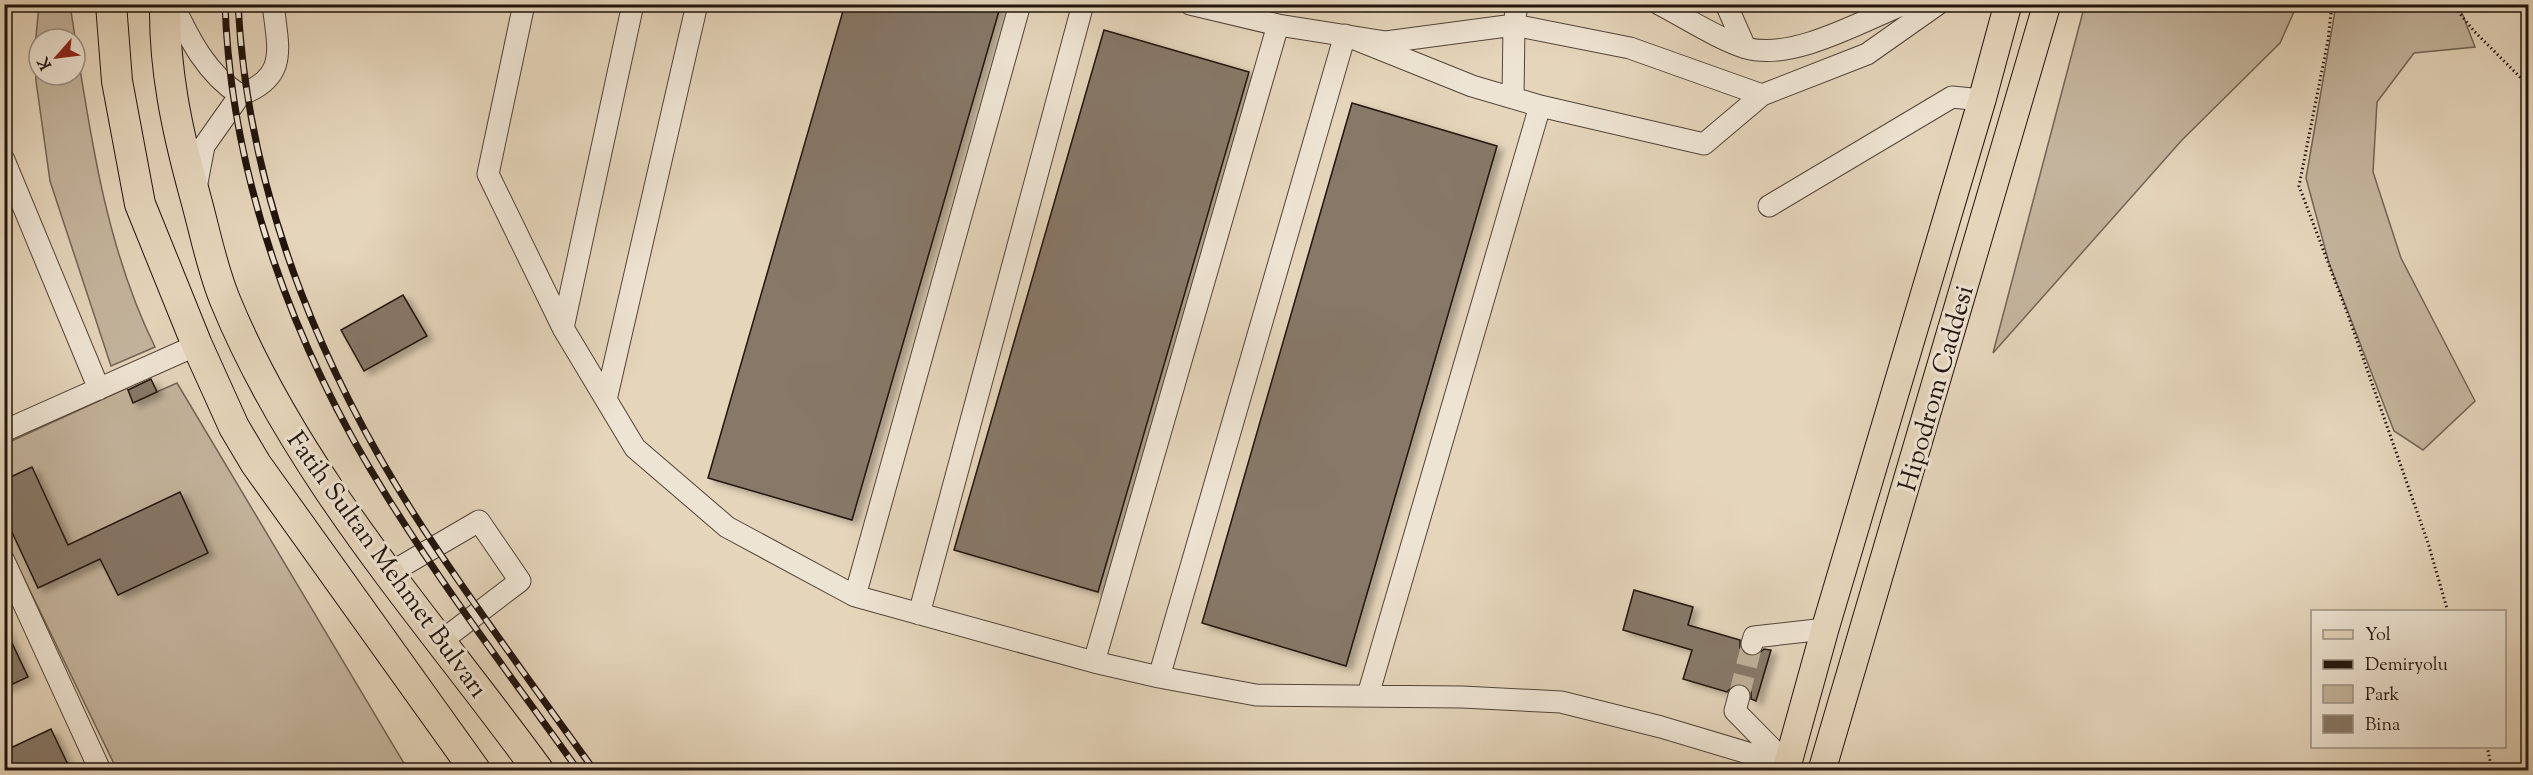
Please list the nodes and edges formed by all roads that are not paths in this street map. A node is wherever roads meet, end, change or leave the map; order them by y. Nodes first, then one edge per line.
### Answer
1 (111, 4) edge
2 (165, 4) edge
3 (173, 4) edge
4 (273, 4) edge
5 (524, 4) edge
6 (633, 4) edge
7 (697, 4) edge
8 (1020, 4) edge
9 (1083, 4) edge
10 (1190, 4) edge
11 (1517, 4) edge
12 (1659, 4) edge
13 (1726, 4) edge
14 (1904, 4) edge
15 (1938, 4) edge
16 (2007, 4) edge
17 (2047, 4) edge
18 (1278, 25) junction
19 (1514, 26) junction
20 (1345, 35) junction
21 (1745, 47) junction
22 (240, 95) junction
23 (1762, 95) junction
24 (1513, 98) junction
25 (1982, 100) junction
26 (1540, 106) junction
27 (4, 160) edge
28 (195, 196) junction
29 (1769, 206) dead end
30 (563, 328) junction
31 (197, 345) junction
32 (99, 389) junction
33 (606, 400) junction
34 (4, 431) edge
35 (4, 561) edge
36 (390, 573) junction
37 (855, 596) junction
38 (919, 614) junction
39 (1825, 629) junction
40 (440, 642) junction
41 (1752, 644) dead end
42 (1094, 662) junction
43 (1159, 677) junction
44 (1368, 695) junction
45 (1739, 696) tunnel mouth
46 (1787, 768) edge
47 (100, 771) edge
48 (475, 771) edge
49 (538, 771) edge
50 (1822, 771) edge

1 - 31 highway, Fatih Sultan Mehmet Bulvarı
2 - 28 highway, Fatih Sultan Mehmet Bulvarı
3 - 22 lane
4 - 22 lane
5 - 30 lane
6 - 30 lane
7 - 33 lane
8 - 37 lane
9 - 38 lane
10 - 18 lane
11 - 19 lane
12 - 21 lane
13 - 21 lane
14 - 21 lane
15 - 23 lane
16 - 25 main road, Hipodrom Caddesi
17 - 50 main road, Hipodrom Caddesi
18 - 20 lane
18 - 42 lane
19 - 20 lane
19 - 23 lane
19 - 24 lane
20 - 24 lane
20 - 43 lane
22 - 28 lane
23 - 26 lane
24 - 26 lane
25 - 29 lane
25 - 39 main road, Hipodrom Caddesi
26 - 44 lane
27 - 32 lane
28 - 36 highway, Fatih Sultan Mehmet Bulvarı
30 - 33 lane
31 - 32 lane
31 - 48 highway, Fatih Sultan Mehmet Bulvarı
32 - 34 lane
33 - 37 lane
35 - 47 lane
36 - 40 highway, Fatih Sultan Mehmet Bulvarı
36 - 40 lane
37 - 38 lane
38 - 42 lane
39 - 41 lane
39 - 46 main road, Hipodrom Caddesi
40 - 49 highway, Fatih Sultan Mehmet Bulvarı
42 - 43 lane
43 - 44 lane
44 - 46 lane
45 - 46 lane

